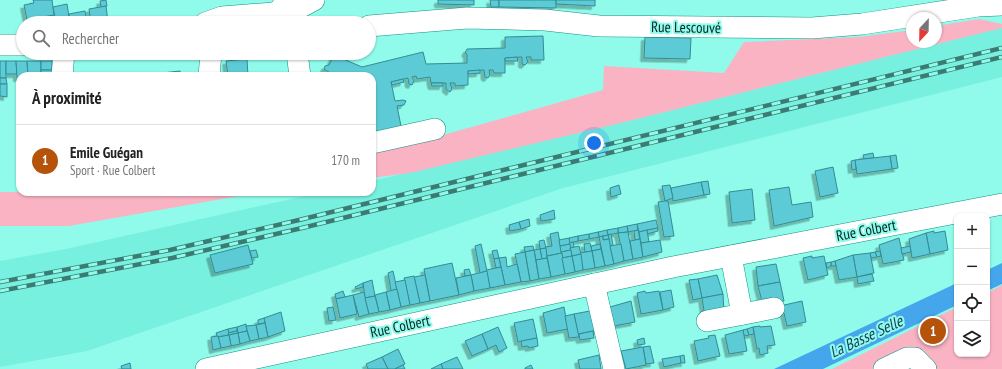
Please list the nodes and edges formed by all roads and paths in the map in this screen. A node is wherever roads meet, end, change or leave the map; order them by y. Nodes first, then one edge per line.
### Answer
1 (314, 0) edge
2 (995, 3) edge
3 (283, 5) edge
4 (215, 13) edge
5 (376, 25) edge
6 (0, 45) edge
7 (16, 45) edge
8 (63, 60) edge
9 (210, 60) edge
10 (298, 60) edge
11 (62, 72) edge
12 (209, 72) edge
13 (299, 72) edge
14 (435, 129) dead end
15 (376, 142) edge
16 (1002, 204) edge
17 (731, 256) junction
18 (594, 284) junction
19 (774, 308) dead end
20 (742, 314) junction
21 (707, 321) dead end
22 (206, 369) edge
23 (614, 369) edge
24 (884, 369) edge
25 (926, 369) edge

1 - 3 street
2 - 5 street, Rue Lescouvé
3 - 4 street
6 - 7 street
8 - 11 street
9 - 12 street
10 - 13 street
14 - 15 street
16 - 17 street, Rue Colbert
17 - 18 street, Rue Colbert
17 - 20 street
18 - 22 street, Rue Colbert
18 - 23 street
19 - 20 street
20 - 21 street
24 - 25 street

